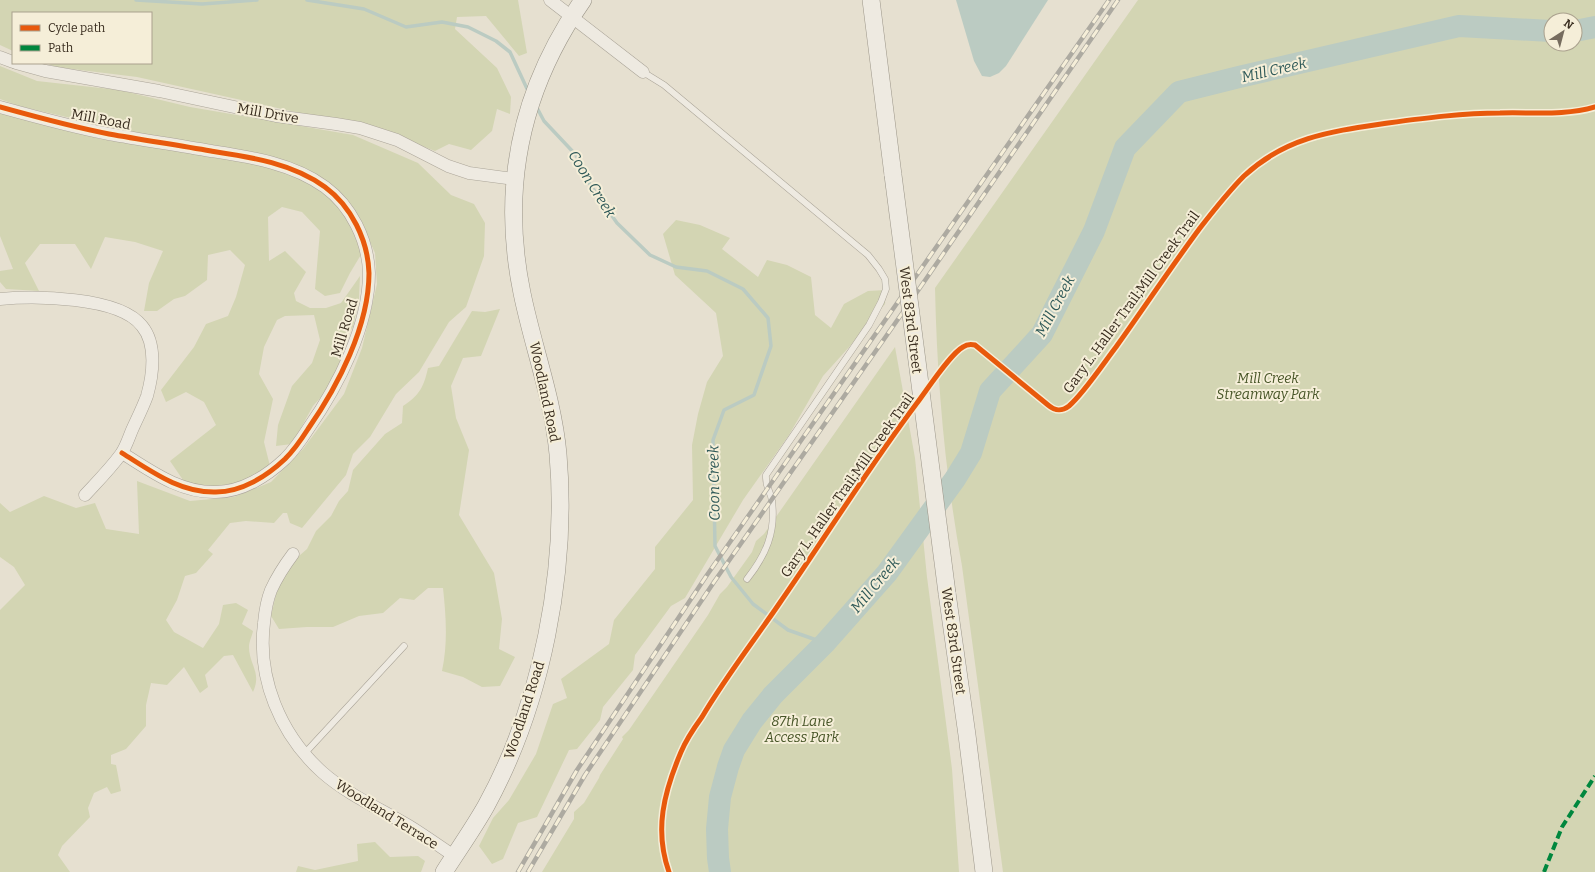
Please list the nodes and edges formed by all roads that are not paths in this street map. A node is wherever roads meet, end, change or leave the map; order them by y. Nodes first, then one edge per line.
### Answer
1 (550, 0) edge
2 (583, 0) edge
3 (871, 0) edge
4 (572, 16) junction
5 (0, 57) edge
6 (12, 62) edge
7 (19, 64) edge
8 (643, 72) joint
9 (0, 107) edge
10 (514, 179) junction
11 (0, 298) edge
12 (122, 453) junction
13 (85, 495) dead end
14 (293, 554) dead end
15 (747, 579) dead end
16 (404, 646) dead end
17 (305, 753) junction
18 (454, 856) junction
19 (444, 872) edge
20 (984, 872) edge

1 - 4 street
2 - 4 main road, Woodland Road
3 - 20 main road, West 83rd Street, bridge
4 - 8 street
4 - 10 main road, Woodland Road
5 - 6 street
7 - 10 street, Mill Drive
8 - 15 lane
9 - 12 street, Mill Road
10 - 18 main road, Woodland Road
11 - 12 street
12 - 13 street
14 - 17 street, Woodland Terrace
16 - 17 lane
17 - 18 street, Woodland Terrace
18 - 19 main road, Woodland Road

